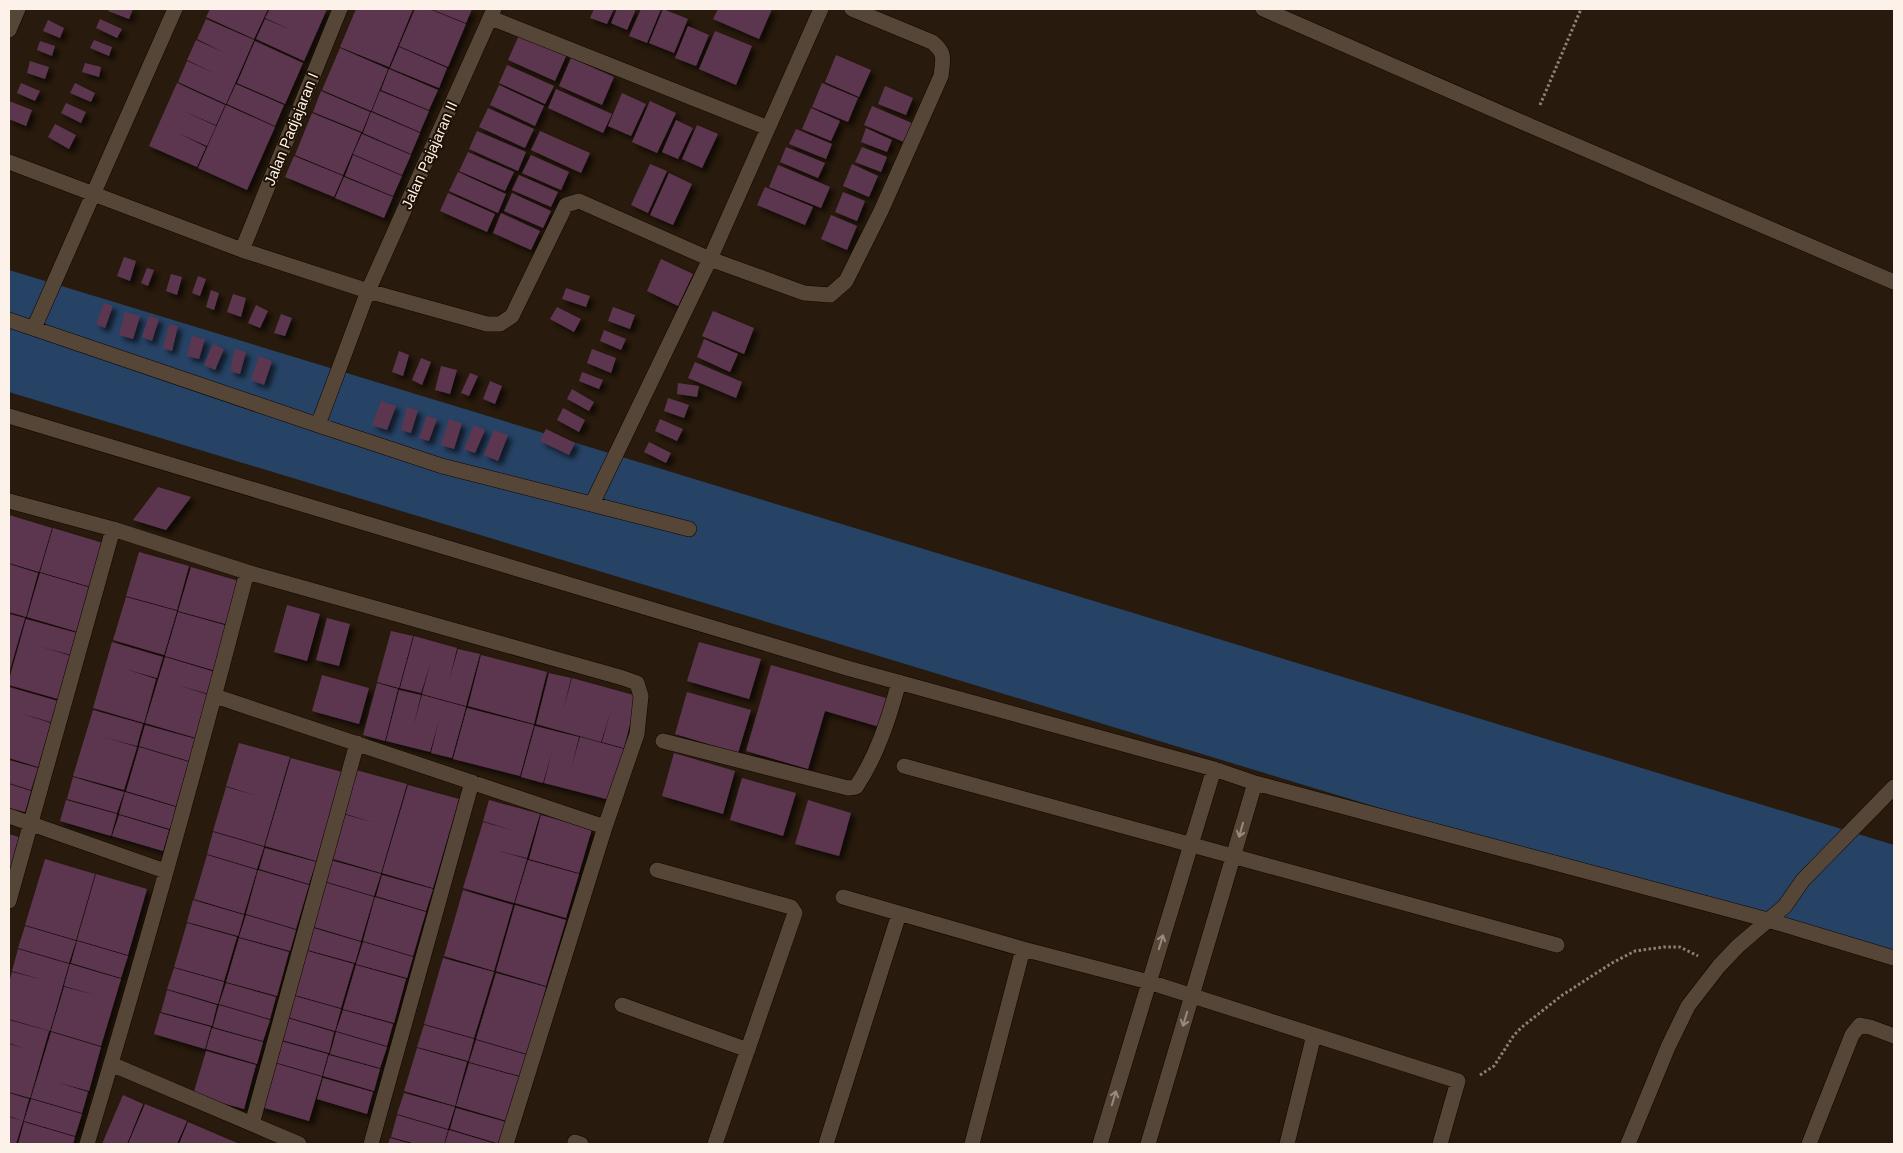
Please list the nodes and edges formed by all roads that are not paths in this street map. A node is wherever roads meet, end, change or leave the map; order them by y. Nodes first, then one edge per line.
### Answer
1 (18, 9) edge
2 (175, 9) edge
3 (340, 9) edge
4 (821, 9) edge
5 (852, 9) edge
6 (1263, 9) edge
7 (493, 13) edge
8 (9, 30) edge
9 (768, 128) junction
10 (9, 162) edge
11 (93, 193) junction
12 (242, 250) junction
13 (710, 259) junction
14 (1894, 282) edge
15 (368, 291) junction
16 (9, 320) edge
17 (34, 328) junction
18 (9, 416) edge
19 (318, 425) junction
20 (9, 500) edge
21 (592, 504) junction
22 (113, 529) junction
23 (689, 529) dead end
24 (247, 572) junction
25 (899, 682) junction
26 (215, 696) junction
27 (663, 741) dead end
28 (357, 744) junction
29 (904, 766) dead end
30 (1214, 769) junction
31 (472, 782) junction
32 (1255, 783) junction
33 (1894, 787) edge
34 (9, 816) edge
35 (31, 823) junction
36 (605, 827) junction
37 (1191, 845) junction
38 (1233, 857) junction
39 (657, 870) dead end
40 (165, 871) junction
41 (843, 897) dead end
42 (9, 901) edge
43 (899, 914) junction
44 (1768, 920) junction
45 (1557, 945) dead end
46 (1023, 950) junction
47 (1894, 958) edge
48 (1149, 982) junction
49 (1192, 996) junction
50 (622, 1005) dead end
51 (1314, 1035) junction
52 (1894, 1036) edge
53 (748, 1050) junction
54 (111, 1064) junction
55 (252, 1124) junction
56 (87, 1144) edge
57 (300, 1144) edge
58 (371, 1144) edge
59 (506, 1144) edge
60 (715, 1144) edge
61 (826, 1144) edge
62 (972, 1144) edge
63 (1100, 1144) edge
64 (1148, 1144) edge
65 (1286, 1144) edge
66 (1440, 1144) edge
67 (1628, 1144) edge
68 (1809, 1144) edge

1 - 8 street
2 - 11 street
3 - 12 street, Jalan Padjajaran I
4 - 9 street
5 - 13 street
6 - 14 street
7 - 9 street, Jalan Pajajaran II
7 - 15 street, Jalan Pajajaran II
9 - 13 street
10 - 11 street
11 - 12 street
11 - 17 street
12 - 15 street
13 - 15 street
13 - 21 street
15 - 19 street, Jalan Pajajaran II
16 - 17 street
17 - 19 street
18 - 25 street
19 - 21 street
20 - 22 street
21 - 23 street
22 - 24 street
22 - 35 street
24 - 26 street
24 - 36 street
25 - 27 street
25 - 30 street
26 - 28 street
26 - 40 street
28 - 31 street
28 - 55 street
29 - 37 street
30 - 32 street
30 - 37 street
31 - 36 street
31 - 58 street
32 -> 38 street
32 - 44 street
33 - 44 street
34 - 35 street
35 - 40 street
35 - 42 street
36 - 59 street
37 - 38 street
48 -> 37 street
38 - 45 street
38 - 49 street
39 - 53 street
40 - 54 street
41 - 43 street
43 - 46 street
43 - 61 street
44 - 47 street
44 - 67 street
46 - 48 street
46 - 62 street
48 - 49 street
63 -> 48 street
49 - 51 street
49 -> 64 street
50 - 53 street
51 - 65 street
51 - 66 street
52 - 68 street
53 - 60 street
54 - 55 street
54 - 56 street
55 - 57 street

